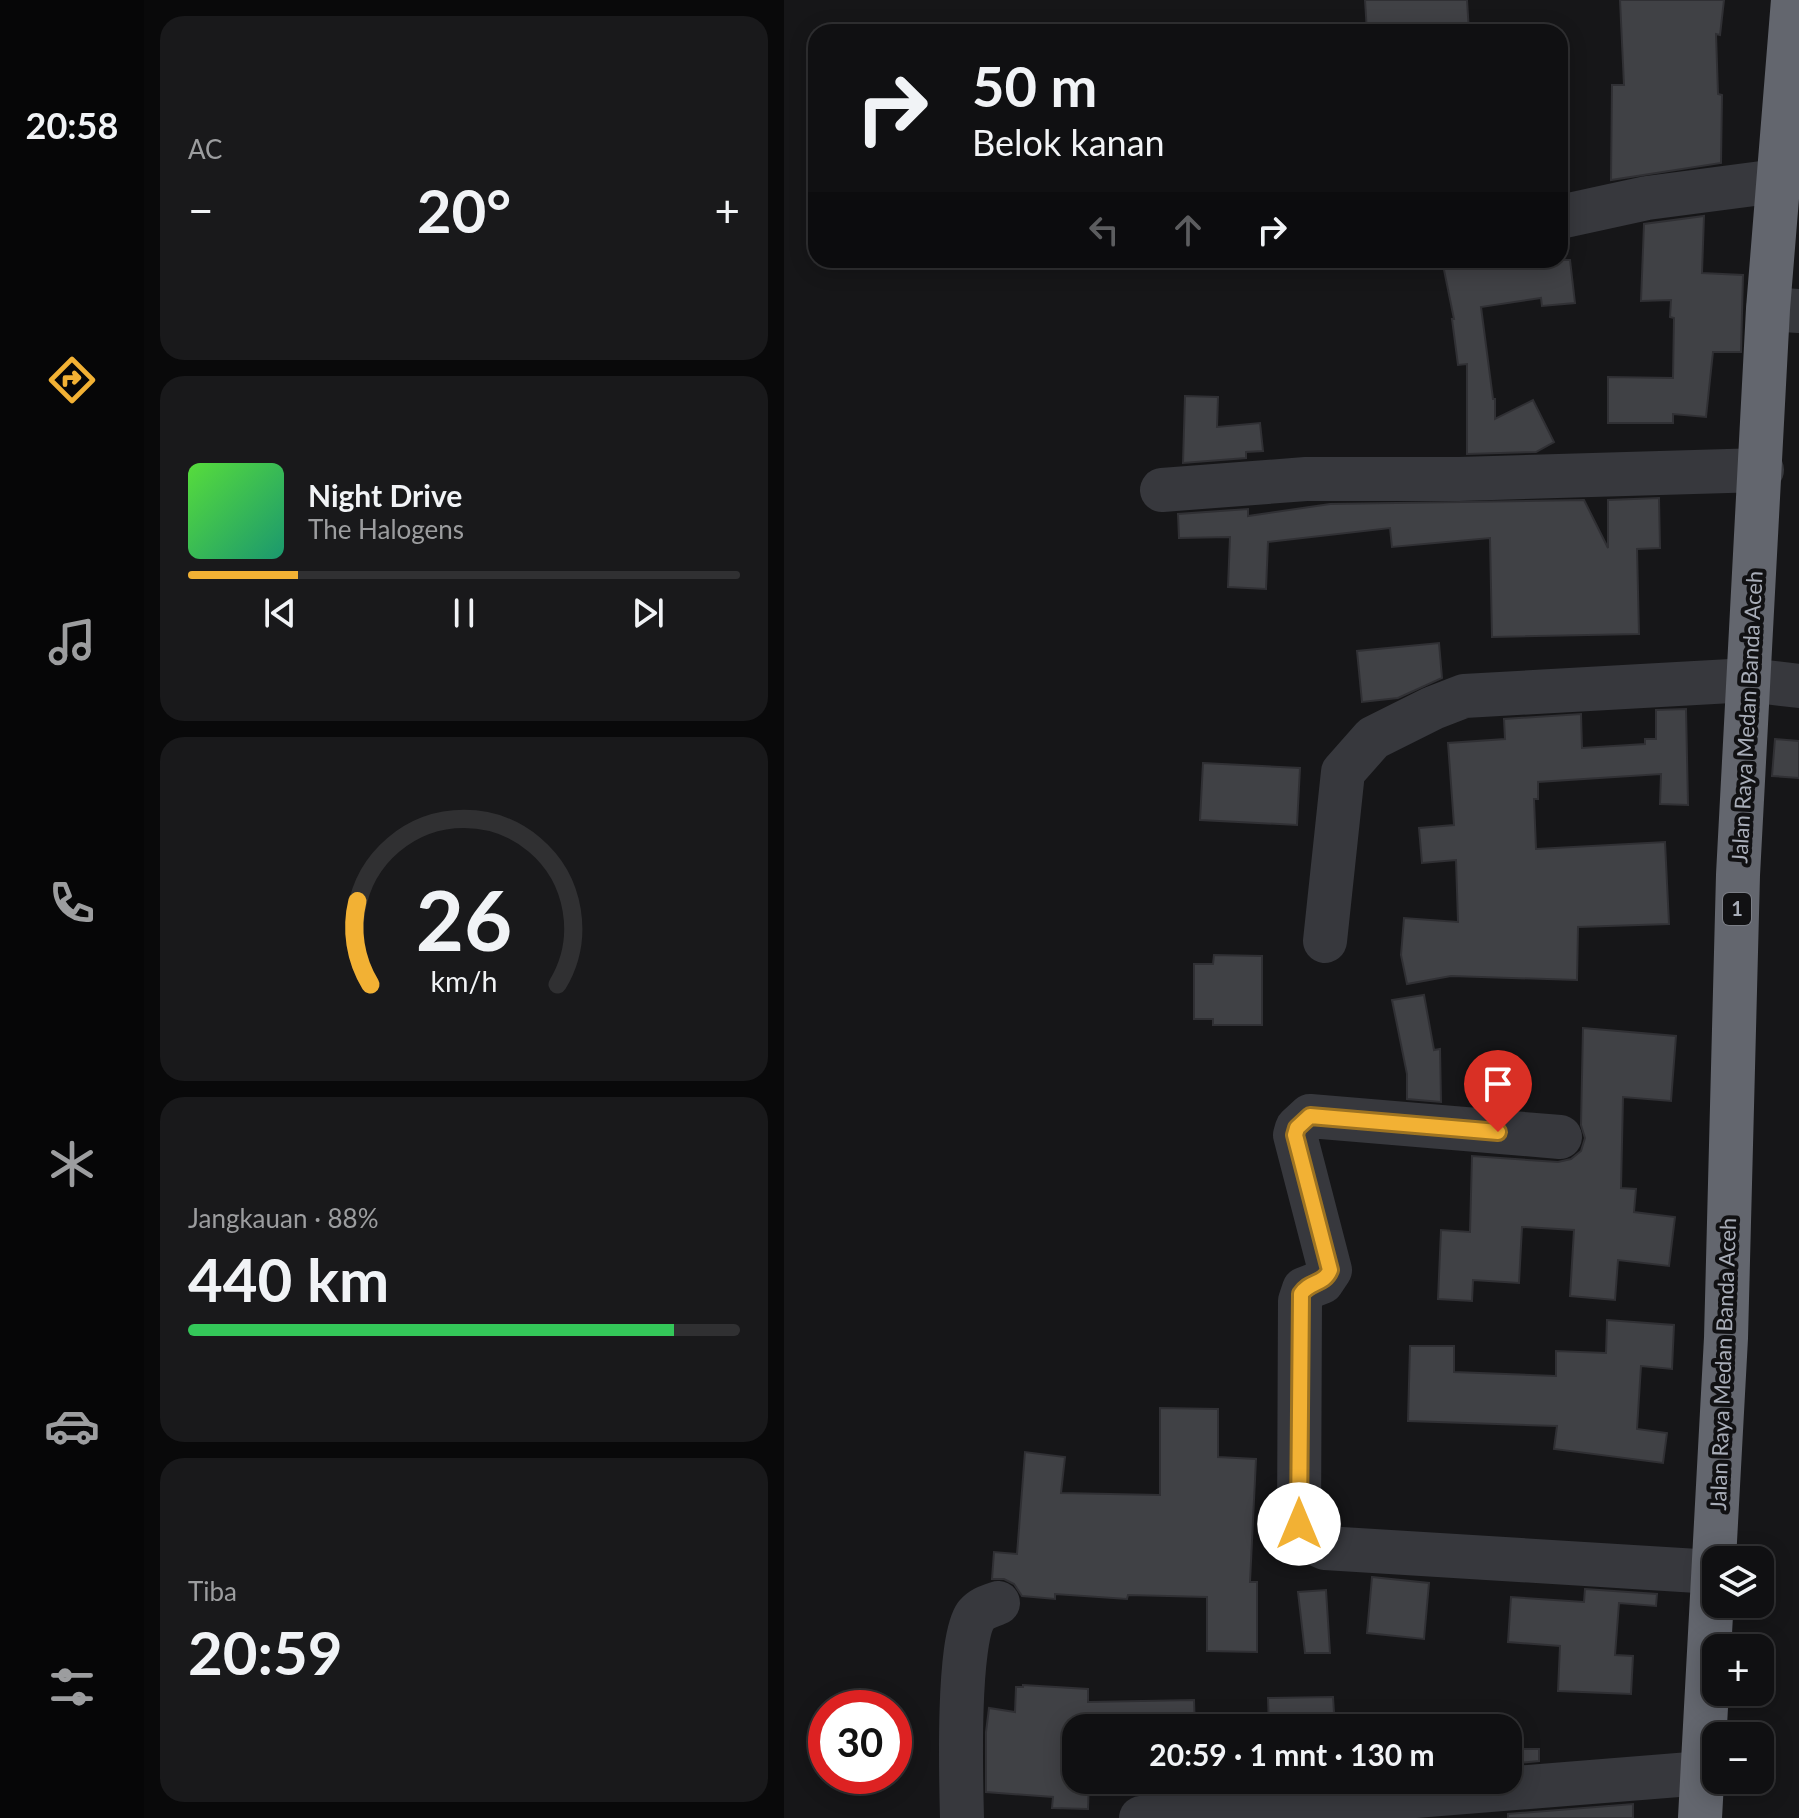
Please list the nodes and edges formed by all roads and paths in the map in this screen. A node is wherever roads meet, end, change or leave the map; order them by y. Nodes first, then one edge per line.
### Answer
1 (1793, 0) edge
2 (1777, 181) junction
3 (1568, 215) edge
4 (1784, 310) edge
5 (1762, 470) junction
6 (1162, 490) dead end
7 (1749, 680) junction
8 (1799, 686) edge
9 (1325, 941) dead end
10 (1560, 1137) dead end
11 (1715, 1546) edge
12 (1702, 1571) edge
13 (998, 1603) dead end
14 (1711, 1618) edge
15 (1706, 1722) edge
16 (1702, 1773) edge
17 (1702, 1788) edge
18 (962, 1818) edge
19 (1141, 1818) edge
20 (1700, 1818) edge

1 - 2 highway, Jalan Raya Medan Banda Aceh / 1
2 - 3 street
2 - 4 highway, Jalan Raya Medan Banda Aceh / 1
4 - 5 highway, Jalan Raya Medan Banda Aceh / 1
5 - 6 street
5 - 7 highway, Jalan Raya Medan Banda Aceh / 1
7 - 8 street
7 - 9 street
7 - 11 highway, Jalan Raya Medan Banda Aceh / 1
10 - 12 street
13 - 18 street
14 - 15 highway, Jalan Raya Medan Banda Aceh / 1
16 - 19 street
17 - 20 highway, Jalan Raya Medan Banda Aceh / 1

